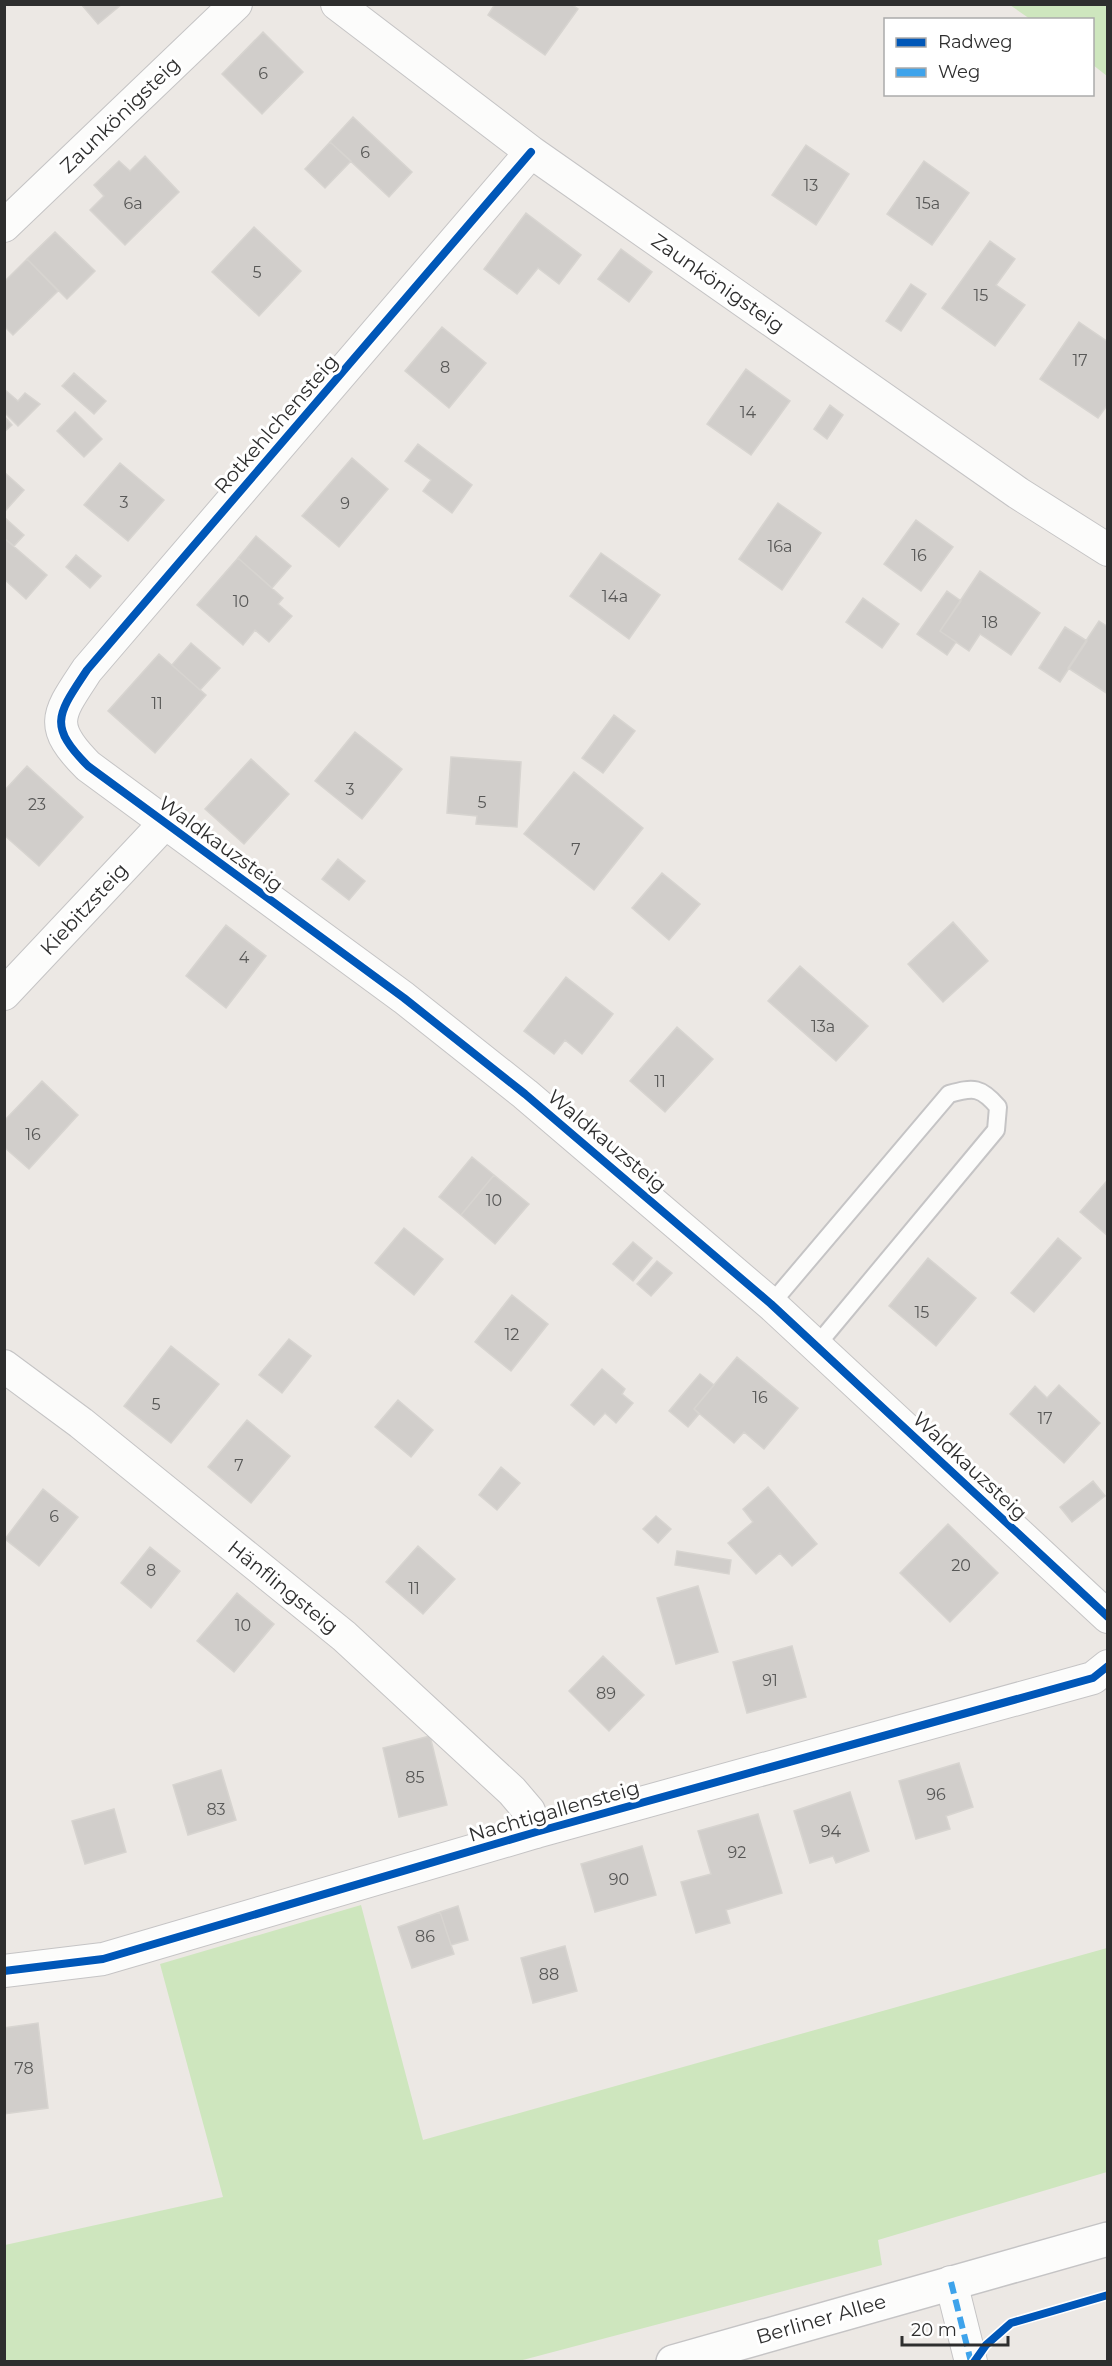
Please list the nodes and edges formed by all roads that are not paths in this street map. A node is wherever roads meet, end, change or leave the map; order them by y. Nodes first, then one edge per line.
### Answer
1 (236, 4) edge
2 (337, 4) edge
3 (531, 152) junction
4 (4, 226) edge
5 (1107, 550) edge
6 (59, 726) joint
7 (164, 824) junction
8 (4, 994) edge
9 (771, 1304) junction
10 (817, 1345) junction
11 (4, 1366) edge
12 (1107, 1617) edge
13 (1107, 1666) edge
14 (536, 1832) junction
15 (4, 1971) edge
16 (1107, 2239) edge
17 (951, 2282) junction
18 (673, 2361) edge
19 (971, 2361) edge

1 - 4 street, Zaunkönigsteig
2 - 3 street, Zaunkönigsteig
3 - 5 street, Zaunkönigsteig
3 - 6 street, Rotkehlchensteig
6 - 7 street, Waldkauzsteig
7 - 8 street, Kiebitzsteig
7 - 9 street, Waldkauzsteig
9 - 10 street, Waldkauzsteig
9 - 10 lane
10 - 12 street, Waldkauzsteig
11 - 14 street, Hänflingsteig
13 - 14 street, Nachtigallensteig
14 - 15 street, Nachtigallensteig
16 - 17 main road, Berliner Allee
17 - 18 main road, Berliner Allee
17 - 19 street

